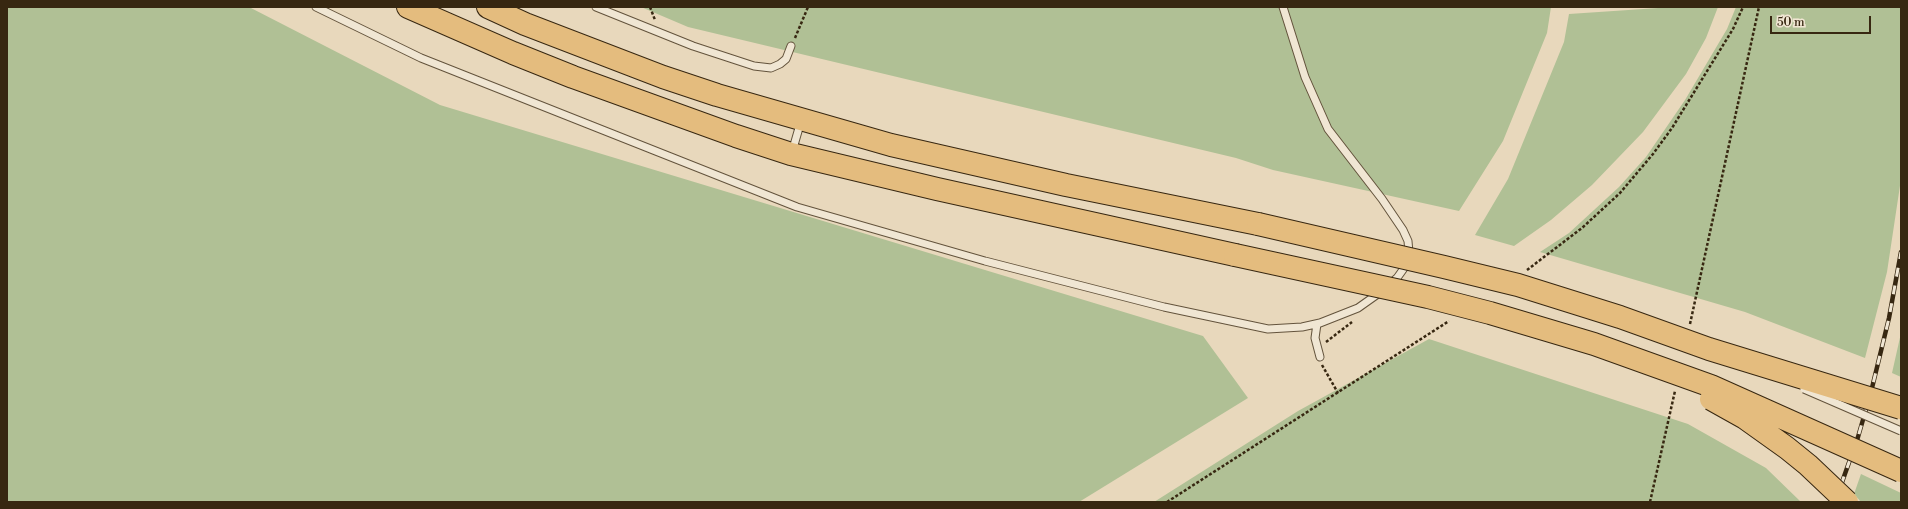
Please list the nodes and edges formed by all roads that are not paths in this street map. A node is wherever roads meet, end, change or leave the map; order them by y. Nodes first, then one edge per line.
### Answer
1 (316, 7) edge
2 (408, 7) edge
3 (488, 7) edge
4 (596, 7) edge
5 (1283, 7) edge
6 (791, 46) road end
7 (801, 119) junction
8 (791, 154) junction
9 (1317, 324) junction
10 (1709, 349) junction
11 (1320, 357) road end
12 (1643, 361) junction
13 (1776, 378) dead end
14 (1798, 386) dead end
15 (1901, 408) edge
16 (1901, 431) edge
17 (1901, 471) edge
18 (1847, 502) edge

1 - 9 lane
2 - 8 main road
3 - 7 main road
4 - 6 lane
5 - 9 lane
7 - 8 lane
7 - 10 main road, bridge
8 - 12 main road, bridge
9 - 11 lane
10 - 13 lane, bridge
10 - 15 main road, bridge
12 - 17 main road, bridge
12 - 18 main road, bridge
14 - 16 lane, bridge

